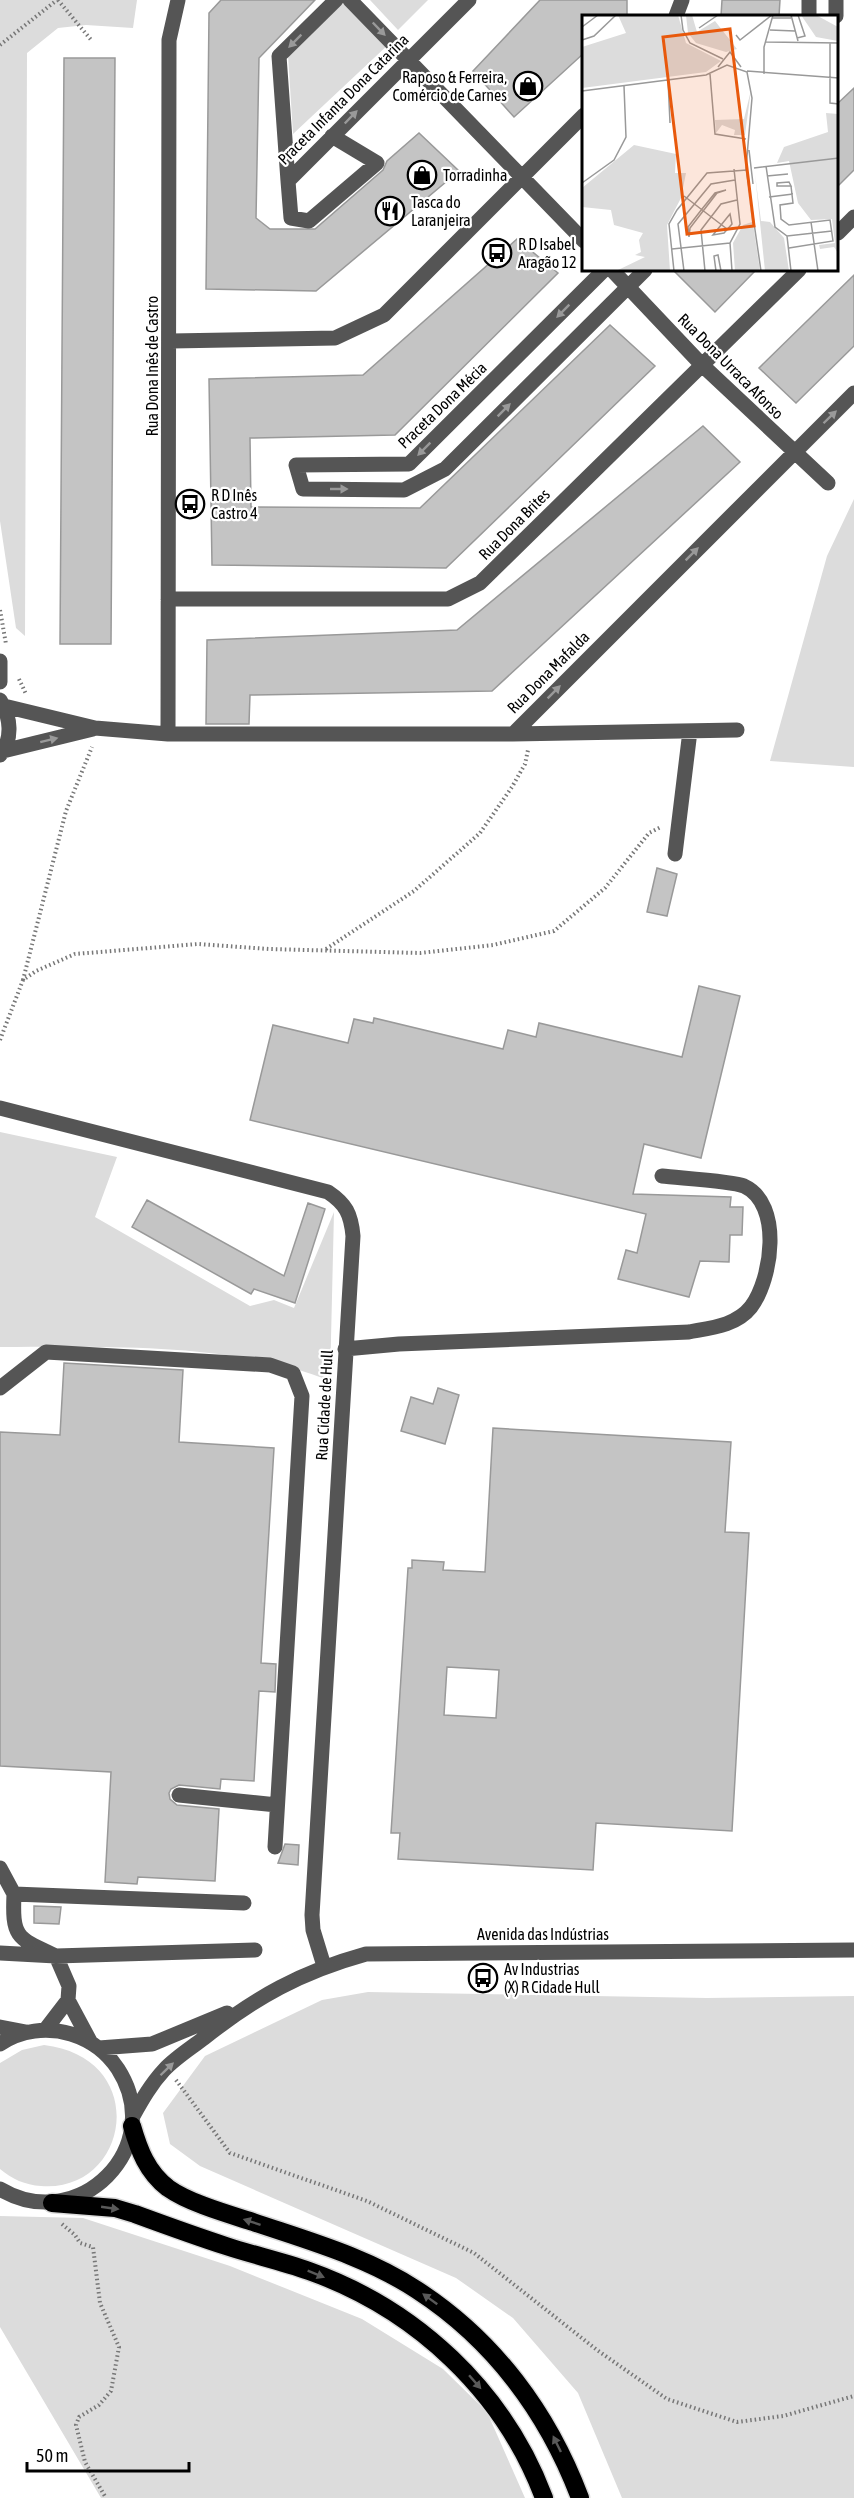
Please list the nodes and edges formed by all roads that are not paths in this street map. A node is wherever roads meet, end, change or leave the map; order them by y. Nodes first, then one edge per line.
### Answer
1 (178, 0) edge
2 (336, 0) edge
3 (350, 0) edge
4 (468, 0) edge
5 (682, 0) edge
6 (676, 15) edge
7 (408, 59) junction
8 (582, 117) edge
9 (332, 136) junction
10 (521, 177) junction
11 (288, 181) junction
12 (854, 217) edge
13 (839, 231) edge
14 (582, 240) edge
15 (602, 272) edge
16 (614, 272) edge
17 (643, 272) edge
18 (797, 272) edge
19 (628, 287) junction
20 (171, 341) junction
21 (701, 364) junction
22 (854, 393) edge
23 (793, 452) junction
24 (828, 483) dead end
25 (168, 598) junction
26 (4, 658) edge
27 (0, 682) edge
28 (2, 703) edge
29 (737, 730) dead end
30 (690, 731) junction
31 (95, 733) junction
32 (168, 734) junction
33 (513, 734) junction
34 (1, 755) edge
35 (675, 854) dead end
36 (0, 1108) edge
37 (662, 1176) dead end
38 (345, 1348) junction
39 (0, 1388) edge
40 (179, 1796) dead end
41 (277, 1805) junction
42 (275, 1846) dead end
43 (0, 1868) edge
44 (14, 1894) junction
45 (244, 1903) dead end
46 (255, 1950) dead end
47 (854, 1950) edge
48 (0, 1953) edge
49 (56, 1956) junction
50 (324, 1966) junction
51 (68, 2000) junction
52 (244, 2007) junction
53 (0, 2026) edge
54 (45, 2030) junction
55 (26, 2032) junction
56 (0, 2044) edge
57 (95, 2045) junction
58 (132, 2121) junction
59 (0, 2190) edge
60 (52, 2203) junction
61 (544, 2498) edge
62 (580, 2498) edge

1 - 20 street, Rua Dona Inês de Castro
2 -> 11 street, Praceta Infanta Dona Catarina
3 -> 7 street
4 - 7 street, Praceta Infanta Dona Catarina
5 - 6 street
9 -> 7 street, Praceta Infanta Dona Catarina
7 - 10 street
8 - 10 street
9 - 11 street, Praceta Infanta Dona Catarina
9 - 11 street
10 - 14 street
10 - 20 street
12 - 13 street
15 -> 19 street, Praceta Dona Mécia
16 - 19 street, Rua Dona Urraca Afonso
17 - 19 street
18 - 21 street, Rua Dona Brites
19 - 21 street, Rua Dona Urraca Afonso
20 - 25 street, Rua Dona Inês de Castro
21 - 23 street, Rua Dona Urraca Afonso
21 - 25 street, Rua Dona Brites
23 -> 22 street, Rua Dona Mafalda
23 - 24 street, Rua Dona Urraca Afonso
33 -> 23 street, Rua Dona Mafalda
25 - 32 street, Rua Dona Inês de Castro
26 - 27 street
28 - 31 street, Rua Dona Mafalda
28 - 34 street
29 - 30 street
30 - 33 street
30 - 35 street
31 - 32 street, Rua Dona Mafalda
34 -> 31 street, Rua Dona Mafalda
32 - 33 street, Rua Dona Mafalda
36 - 38 street, Rua Cidade de Hull
37 - 38 street
38 - 50 street, Rua Cidade de Hull
39 - 41 street
40 - 41 street
41 - 42 street
43 - 44 street
44 - 45 street
44 - 49 street
46 - 49 street
47 - 50 street, Avenida das Indústrias
48 - 49 street
49 - 51 street
50 - 52 street, Avenida das Indústrias
51 - 54 street
51 - 57 street
52 - 57 street, Avenida das Indústrias
52 - 58 street, Avenida das Indústrias
53 - 55 street
54 - 55 street
54 - 57 street
55 - 56 street
57 - 58 street
58 - 60 street, Avenida das Indústrias
62 -> 58 highway
59 - 60 street
60 -> 61 highway

